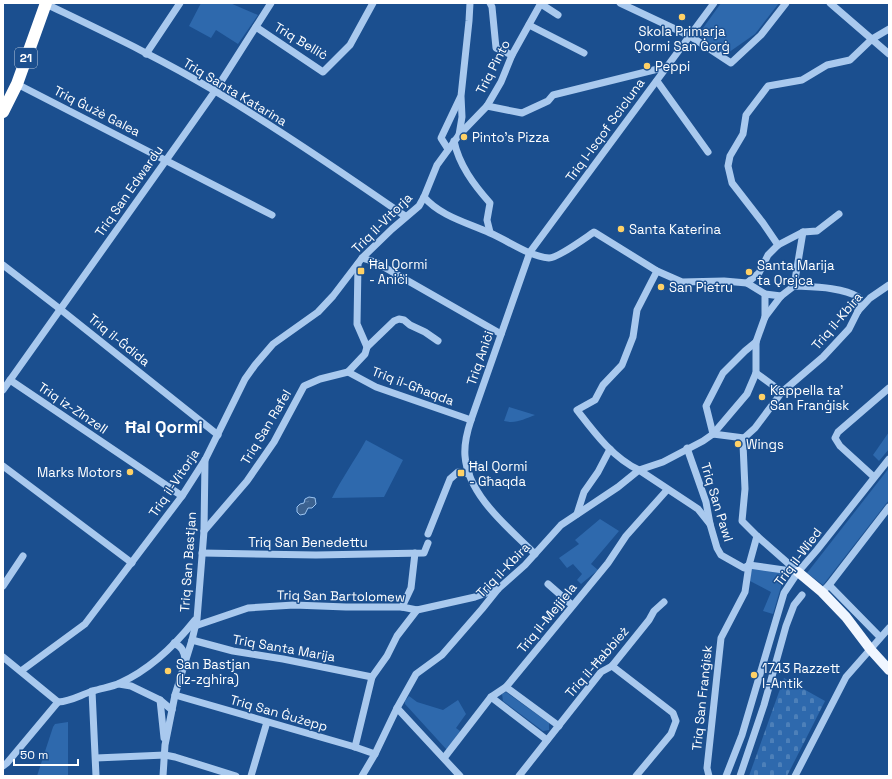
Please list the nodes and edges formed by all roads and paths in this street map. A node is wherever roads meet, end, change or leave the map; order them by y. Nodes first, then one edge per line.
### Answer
1 (45, 3) edge
2 (180, 3) edge
3 (271, 3) edge
4 (373, 3) edge
5 (470, 3) edge
6 (490, 3) edge
7 (541, 3) edge
8 (620, 3) edge
9 (714, 3) edge
10 (786, 3) edge
11 (830, 3) edge
12 (558, 15) dead end
13 (529, 24) junction
14 (256, 27) junction
15 (889, 29) edge
16 (690, 36) junction
17 (872, 39) junction
18 (584, 53) dead end
19 (146, 54) junction
20 (889, 54) edge
21 (512, 55) junction
22 (666, 67) junction
23 (657, 81) junction
24 (17, 84) junction
25 (214, 91) junction
26 (461, 96) junction
27 (487, 106) junction
28 (3, 112) edge
29 (459, 135) junction
30 (454, 141) junction
31 (448, 149) junction
32 (708, 152) dead end
33 (166, 161) junction
34 (424, 197) junction
35 (839, 214) dead end
36 (272, 215) dead end
37 (405, 216) junction
38 (490, 232) junction
39 (803, 232) junction
40 (778, 245) junction
41 (530, 252) junction
42 (360, 261) junction
43 (3, 265) edge
44 (657, 271) junction
45 (747, 283) junction
46 (889, 285) edge
47 (794, 286) junction
48 (765, 294) junction
49 (781, 296) junction
50 (60, 309) junction
51 (858, 311) junction
52 (765, 318) junction
53 (501, 334) junction
54 (438, 341) dead end
55 (756, 342) junction
56 (367, 347) junction
57 (348, 372) junction
58 (756, 373) junction
59 (10, 380) junction
60 (889, 388) edge
61 (3, 390) edge
62 (782, 392) junction
63 (471, 420) junction
64 (713, 434) junction
65 (218, 435) junction
66 (744, 438) junction
67 (687, 448) junction
68 (610, 449) junction
69 (889, 459) edge
70 (205, 460) junction
71 (3, 466) edge
72 (639, 470) junction
73 (469, 474) junction
74 (874, 477) junction
75 (667, 490) junction
76 (182, 496) junction
77 (889, 507) edge
78 (577, 514) junction
79 (710, 524) junction
80 (204, 531) junction
81 (428, 534) dead end
82 (757, 536) junction
83 (428, 543) dead end
84 (202, 553) junction
85 (415, 553) junction
86 (535, 554) junction
87 (23, 556) dead end
88 (132, 563) junction
89 (749, 565) junction
90 (798, 572) junction
91 (548, 584) dead end
92 (3, 586) edge
93 (498, 589) junction
94 (825, 589) junction
95 (802, 595) dead end
96 (475, 597) junction
97 (664, 602) dead end
98 (572, 606) junction
99 (402, 607) junction
100 (482, 609) junction
101 (417, 610) junction
102 (197, 616) junction
103 (207, 622) junction
104 (195, 626) junction
105 (889, 628) edge
106 (880, 637) junction
107 (192, 640) junction
108 (174, 643) junction
109 (871, 650) junction
110 (3, 657) edge
111 (185, 663) junction
112 (612, 666) junction
113 (889, 670) edge
114 (21, 671) junction
115 (372, 677) junction
116 (119, 684) junction
117 (506, 687) junction
118 (92, 691) junction
119 (176, 696) junction
120 (491, 697) junction
121 (160, 700) junction
122 (58, 702) junction
123 (398, 708) junction
124 (170, 709) junction
125 (267, 722) junction
126 (163, 724) junction
127 (559, 726) junction
128 (547, 740) junction
129 (165, 745) junction
130 (355, 746) junction
131 (375, 754) junction
132 (164, 755) junction
133 (96, 758) junction
134 (444, 758) junction
135 (3, 766) edge
136 (710, 775) edge
137 (96, 776) edge
138 (163, 776) edge
139 (236, 776) edge
140 (251, 776) edge
141 (362, 776) edge
142 (460, 776) edge
143 (519, 776) edge
144 (636, 776) edge
145 (721, 776) edge
146 (726, 776) edge
147 (740, 776) edge
148 (795, 776) edge

1 - 19 street, Triq Santa Katarina
1 - 24 highway, 21
2 - 19 street
3 - 14 street, Triq San Edwardu
4 - 14 street, Triq Belliċ
5 - 26 street
6 - 21 street
7 - 12 street
7 - 13 street, Triq Pinto
8 - 16 street
9 - 16 street, Triq l-Isqof Scicluna
10 - 16 street
11 - 17 street
13 - 18 street
13 - 21 street, Triq Pinto
14 - 25 street, Triq San Edwardu
15 - 17 street
16 - 22 street, Triq l-Isqof Scicluna
17 - 20 street
17 - 40 street
19 - 25 street, Triq Santa Katarina
21 - 27 street, Triq Pinto
22 - 23 street, Triq l-Isqof Scicluna
22 - 27 street
23 - 32 street
23 - 41 street, Triq l-Isqof Scicluna
24 - 28 highway, 21
24 - 33 street, Triq Ġużè Galea
25 - 33 street, Triq San Edwardu
25 - 37 street, Triq Santa Katarina
26 - 29 street
26 - 31 street
27 - 29 street, Triq Pinto
29 - 30 street, Triq il-Vitorja
30 - 31 street, Triq il-Vitorja
30 - 38 street
31 - 34 street, Triq il-Vitorja
33 - 36 street, Triq Ġużè Galea
33 - 50 street, Triq San Edwardu
34 - 37 street, Triq il-Vitorja
34 - 38 street
35 - 39 street
37 - 42 street, Triq il-Vitorja
38 - 41 street
39 - 40 street
39 - 47 street
40 - 45 street
41 - 44 street
41 - 53 street, Triq Aniċi
42 - 53 street
42 - 56 street
42 - 65 street, Triq il-Vitorja
43 - 50 street, Triq il-Ġdida
44 - 45 street
44 - 68 street
45 - 48 street
46 - 51 street, Triq il-Kbira
47 - 49 street
47 - 51 street
48 - 49 street
48 - 52 street
49 - 52 street
50 - 59 street, Triq San Edwardu
50 - 65 street, Triq il-Ġdida
51 - 62 street, Triq il-Kbira
52 - 55 street
53 - 63 street, Triq Aniċi
54 - 56 street
55 - 58 street
55 - 64 street
56 - 57 street
57 - 63 street, Triq il-Għaqda
57 - 80 street, Triq San Rafel
58 - 62 street
58 - 64 street, Triq il-Kbira
59 - 61 street, Triq San Edwardu
59 - 76 street, Triq iz-Zinzell
60 - 74 street
62 - 66 street, Triq il-Kbira
63 - 73 street, Triq Aniċi
64 - 66 street
64 - 67 street, Triq il-Kbira
65 - 70 street, Triq il-Vitorja
66 - 82 street
67 - 72 street, Triq il-Kbira
67 - 79 street, Triq San Pawl
68 - 72 street
68 - 78 street
69 - 74 street, Triq il-Wied
70 - 76 street, Triq il-Vitorja
70 - 80 street, Triq San Bastjan
71 - 88 street
72 - 75 street
72 - 78 street, Triq il-Kbira
73 - 81 street
73 - 86 street, Triq Aniċi
74 - 90 street, Triq il-Wied
75 - 79 street
75 - 98 street, Triq il-Mejjiela
76 - 88 street, Triq il-Vitorja
77 - 94 street
78 - 86 street, Triq il-Kbira
79 - 89 street, Triq San Pawl
80 - 84 street, Triq San Bastjan
82 - 89 street, Triq San Franġisk
82 - 90 street
83 - 85 street
84 - 85 street, Triq San Benedettu
84 - 102 street, Triq San Bastjan
85 - 99 street
86 - 93 street, Triq il-Kbira
87 - 92 street
88 - 114 street, Triq il-Vitorja
89 - 90 street
89 - 136 street, Triq San Franġisk
90 - 94 main road
90 - 146 street, Triq il-Wied
91 - 98 street
93 - 96 street, Triq San Bartolomew
93 - 100 street, Triq il-Kbira
94 - 106 street
94 - 109 main road
95 - 147 street, Triq il-Wied
96 - 100 street
96 - 101 street, Triq San Bartolomew
97 - 112 street, Triq il-Ħabbież
98 - 117 street, Triq il-Mejjiela
99 - 101 street, Triq San Bartolomew
99 - 103 street, Triq San Bartolomew
100 - 123 street, Triq il-Kbira
101 - 115 street
102 - 103 street
102 - 104 street, Triq San Bastjan
102 - 108 street
103 - 104 street, Triq San Bartolomew
104 - 107 street, Triq San Bastjan
105 - 106 street
106 - 109 street
107 - 111 street, Triq San Bastjan
107 - 115 street, Triq Santa Marija
108 - 111 street
108 - 116 street
109 - 113 main road
109 - 148 street
110 - 114 street
111 - 119 street, Triq San Bastjan
112 - 127 street, Triq il-Ħabbież
112 - 144 street
114 - 122 street
115 - 130 street
116 - 118 street
116 - 121 street
117 - 120 street, Triq il-Mejjiela
117 - 127 street
118 - 122 street
118 - 133 street
119 - 124 street, Triq San Bastjan
119 - 125 street, Triq San Ġużepp
120 - 128 street
120 - 134 street, Triq il-Mejjiela
121 - 124 street
121 - 126 street, Triq San Bastjan
122 - 135 street
123 - 131 street, Triq il-Kbira
123 - 134 street
124 - 126 street, Triq San Bastjan
124 - 129 street, Triq San Bastjan
125 - 130 street, Triq San Ġużepp
125 - 140 street
126 - 129 street, Triq San Bastjan
127 - 128 street, Triq il-Ħabbież
128 - 143 street, Triq il-Ħabbież
129 - 132 street, Triq San Bastjan
130 - 131 street, Triq San Ġużepp
131 - 141 street, Triq il-Kbira
132 - 133 street
132 - 138 street, Triq San Bastjan
132 - 139 street
133 - 137 street
134 - 142 street
145 - 146 street

